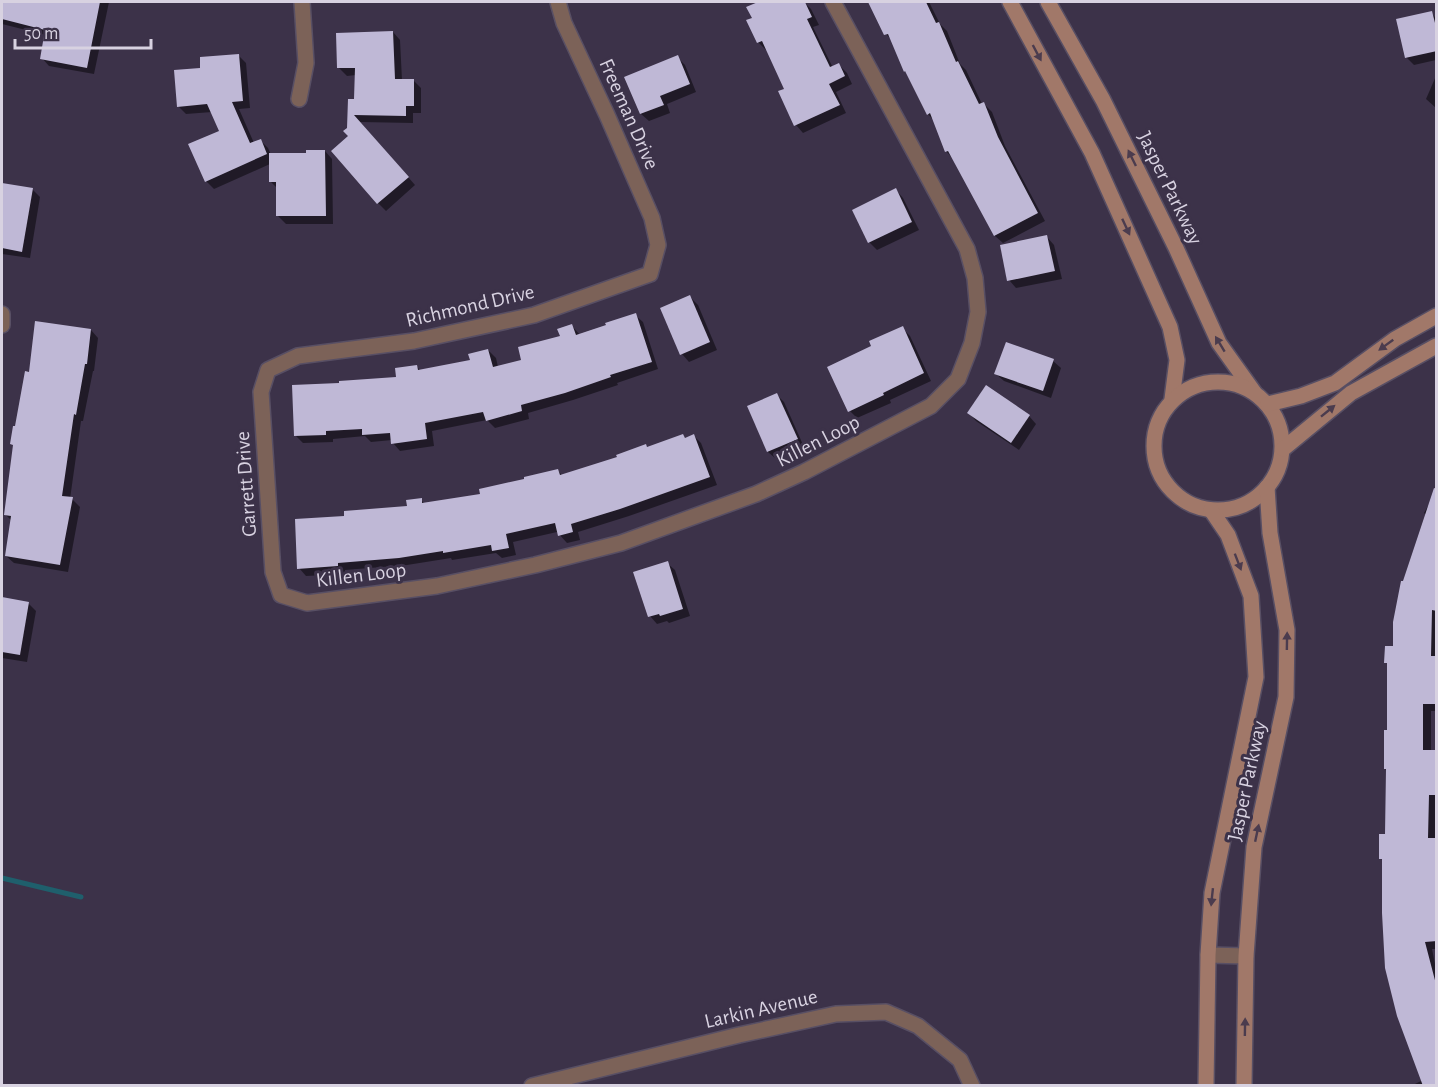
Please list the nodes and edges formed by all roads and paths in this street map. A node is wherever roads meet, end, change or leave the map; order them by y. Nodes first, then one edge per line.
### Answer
1 (302, 2) edge
2 (558, 2) edge
3 (833, 2) edge
4 (1010, 2) edge
5 (1048, 2) edge
6 (299, 99) dead end
7 (658, 245) joint
8 (2, 314) edge
9 (1437, 316) edge
10 (2, 325) edge
11 (1437, 346) edge
12 (268, 370) joint
13 (1254, 392) junction
14 (1172, 399) junction
15 (1268, 404) junction
16 (1283, 449) junction
17 (1267, 487) junction
18 (1211, 510) junction
19 (281, 595) joint
20 (1208, 955) junction
21 (1246, 956) junction
22 (532, 1086) edge
23 (972, 1086) edge
24 (1206, 1086) edge
25 (1244, 1086) edge

1 - 6 street
2 - 7 street, Freeman Drive
3 - 19 street, Killen Loop
4 -> 14 main road
13 -> 5 main road, Jasper Parkway
7 - 12 street, Richmond Drive
8 - 10 street
9 -> 15 main road
16 -> 11 main road
12 - 19 street, Garrett Drive
13 - 14 main road
13 - 15 main road
14 - 18 main road
15 - 16 main road
16 - 17 main road
17 - 18 main road
21 -> 17 main road, Jasper Parkway
18 -> 20 main road, Jasper Parkway
20 - 21 street
20 - 24 main road, Jasper Parkway
25 -> 21 main road, Jasper Parkway
22 - 23 street, Larkin Avenue

